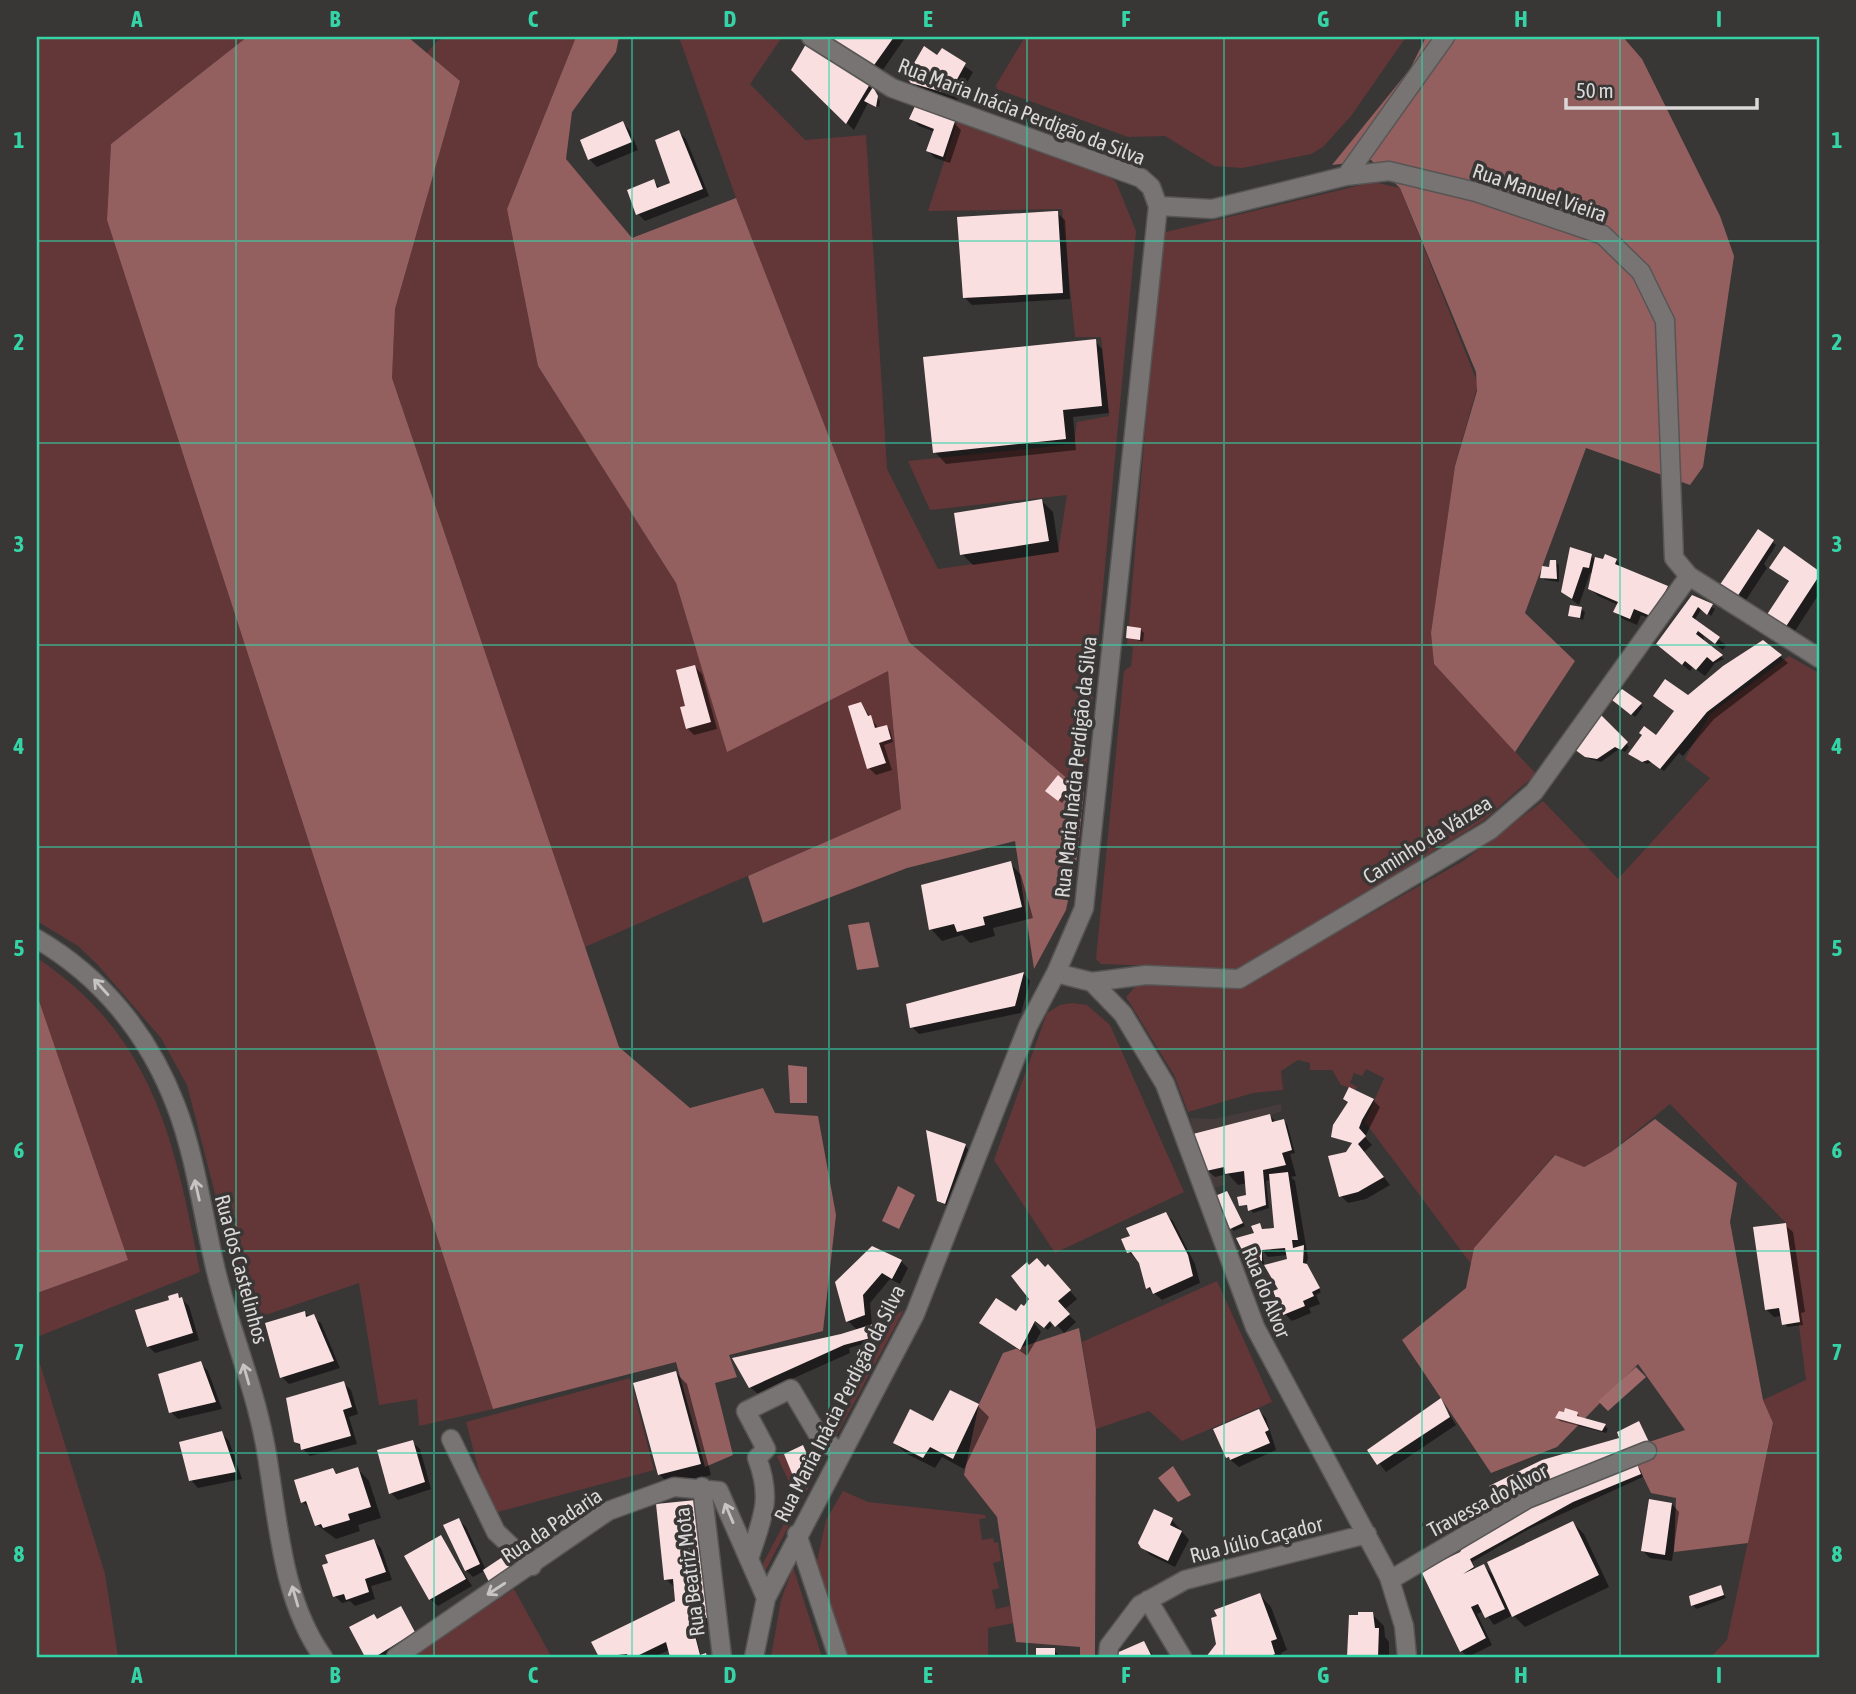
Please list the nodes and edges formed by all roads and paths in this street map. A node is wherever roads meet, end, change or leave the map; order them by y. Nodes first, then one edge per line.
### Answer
1 (811, 37) edge
2 (1445, 37) edge
3 (1346, 176) junction
4 (1158, 206) junction
5 (1689, 576) junction
6 (1819, 658) edge
7 (37, 939) edge
8 (1056, 973) junction
9 (1091, 982) junction
10 (451, 1439) dead end
11 (1647, 1451) dead end
12 (840, 1452) junction
13 (702, 1487) junction
14 (797, 1534) junction
15 (1367, 1534) junction
16 (749, 1559) junction
17 (532, 1566) junction
18 (1390, 1580) junction
19 (766, 1598) junction
20 (1148, 1601) junction
21 (721, 1654) edge
22 (323, 1657) edge
23 (396, 1657) edge
24 (754, 1657) edge
25 (838, 1657) edge
26 (1108, 1657) edge
27 (1182, 1657) edge
28 (1407, 1657) edge

1 - 4 street, Rua Maria Inácia Perdigão da Silva
2 - 3 street
3 - 4 street, Rua Manuel Vieira
3 - 5 street, Rua Manuel Vieira
4 - 8 street, Rua Maria Inácia Perdigão da Silva
5 - 6 street
5 - 9 street, Caminho da Várzea
22 -> 7 street, Rua dos Castelinhos
8 - 9 street
8 - 12 street, Rua Maria Inácia Perdigão da Silva
9 - 15 street, Rua do Alvor
10 - 17 street
11 - 18 street, Travessa do Alvor
12 - 14 street, Rua Maria Inácia Perdigão da Silva
12 - 16 street
16 -> 13 street
13 - 17 street, Rua da Padaria
13 - 21 street, Rua Beatriz Mota
14 - 19 street, Rua Maria Inácia Perdigão da Silva
14 - 25 street
15 - 18 street, Rua do Alvor
15 - 20 street, Rua Júlio Caçador
16 - 19 street
17 -> 23 street, Rua da Padaria
18 - 28 street, Rua do Alvor
19 - 24 street, Rua Maria Inácia Perdigão da Silva
20 - 26 street, Rua Júlio Caçador
20 - 27 street

